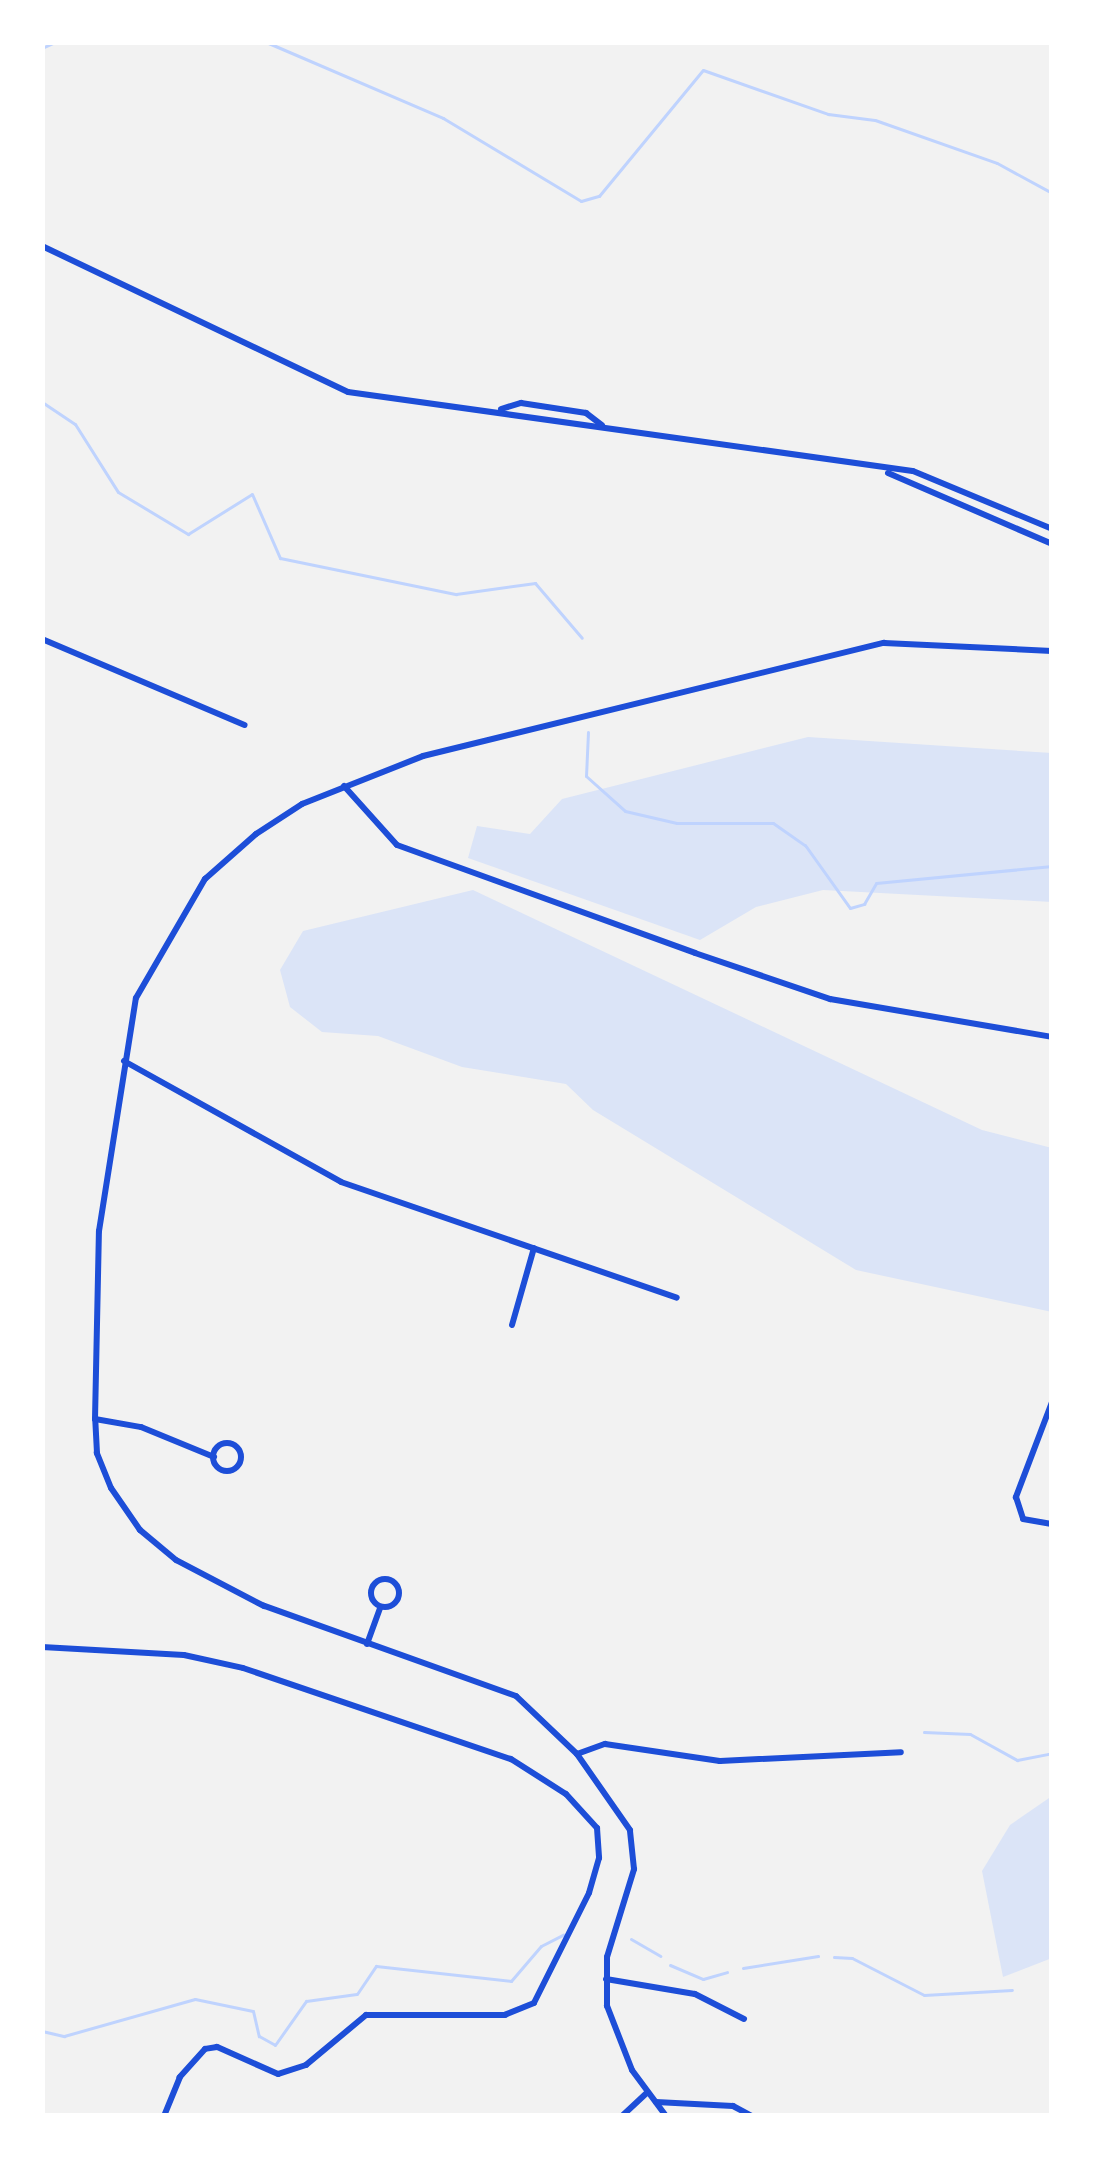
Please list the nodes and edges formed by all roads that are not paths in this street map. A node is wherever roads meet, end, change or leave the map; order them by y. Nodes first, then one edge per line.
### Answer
1 (42, 246) edge
2 (497, 410) junction
3 (603, 425) junction
4 (885, 470) junction
5 (1052, 529) edge
6 (1052, 544) edge
7 (42, 639) edge
8 (1052, 651) edge
9 (245, 724) dead end
10 (344, 786) junction
11 (1052, 1037) edge
12 (124, 1061) junction
13 (534, 1248) junction
14 (677, 1298) dead end
15 (512, 1325) dead end
16 (1052, 1402) edge
17 (95, 1419) junction
18 (214, 1457) junction
19 (1020, 1514) junction
20 (1010, 1521) dead end
21 (1052, 1524) edge
22 (380, 1606) junction
23 (367, 1644) junction
24 (42, 1647) edge
25 (901, 1752) dead end
26 (577, 1754) junction
27 (606, 1979) junction
28 (744, 2019) dead end
29 (646, 2094) junction
30 (656, 2102) junction
31 (164, 2116) edge
32 (622, 2116) edge
33 (666, 2116) edge
34 (752, 2116) edge

1 - 2 street
2 - 3 street
2 - 3 street
3 - 4 street
4 - 5 street
4 - 6 street
7 - 9 street
8 - 10 street
10 - 11 street
10 - 12 street
12 - 13 street
12 - 17 street
13 - 14 street
13 - 15 street
16 - 19 street
17 - 18 street
17 - 23 street
18 - 18 street
19 - 20 street
19 - 21 street
22 - 22 street
22 - 23 street
23 - 26 street
24 - 31 street
25 - 26 street
26 - 27 street
27 - 28 street
27 - 29 street
29 - 30 street
29 - 32 street
30 - 33 street
30 - 34 street

